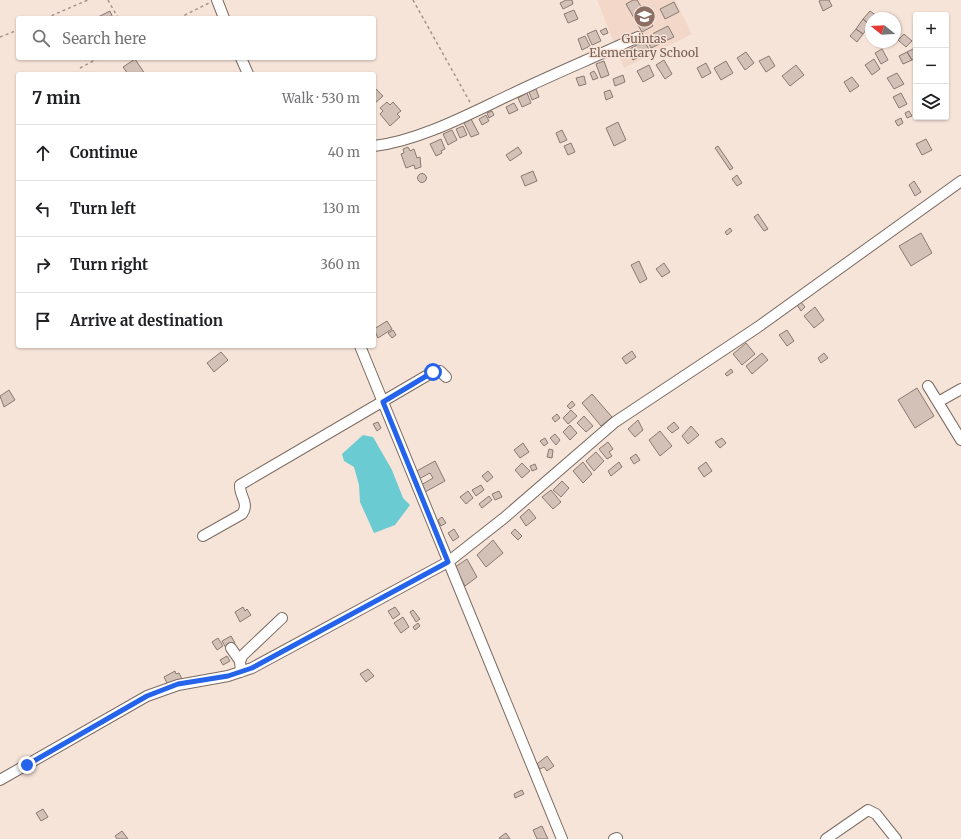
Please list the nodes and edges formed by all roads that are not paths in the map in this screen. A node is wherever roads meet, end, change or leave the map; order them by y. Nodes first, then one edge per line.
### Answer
1 (216, 0) edge
2 (223, 16) edge
3 (638, 37) dead end
4 (242, 60) edge
5 (247, 72) edge
6 (376, 146) edge
7 (961, 181) edge
8 (361, 348) edge
9 (446, 377) dead end
10 (928, 386) dead end
11 (961, 389) edge
12 (383, 402) junction
13 (938, 402) junction
14 (961, 440) edge
15 (203, 536) dead end
16 (448, 562) junction
17 (282, 618) dead end
18 (231, 648) dead end
19 (240, 661) junction
20 (241, 672) junction
21 (0, 780) edge
22 (562, 839) edge
23 (826, 839) edge
24 (896, 839) edge

1 - 2 street
3 - 6 street
4 - 5 street
7 - 16 street
8 - 12 street
9 - 12 street
10 - 13 street
11 - 13 street
12 - 15 street
12 - 16 street
13 - 14 street
16 - 20 street
16 - 22 street
17 - 19 street
18 - 19 street
19 - 20 street
20 - 21 street
23 - 24 street

